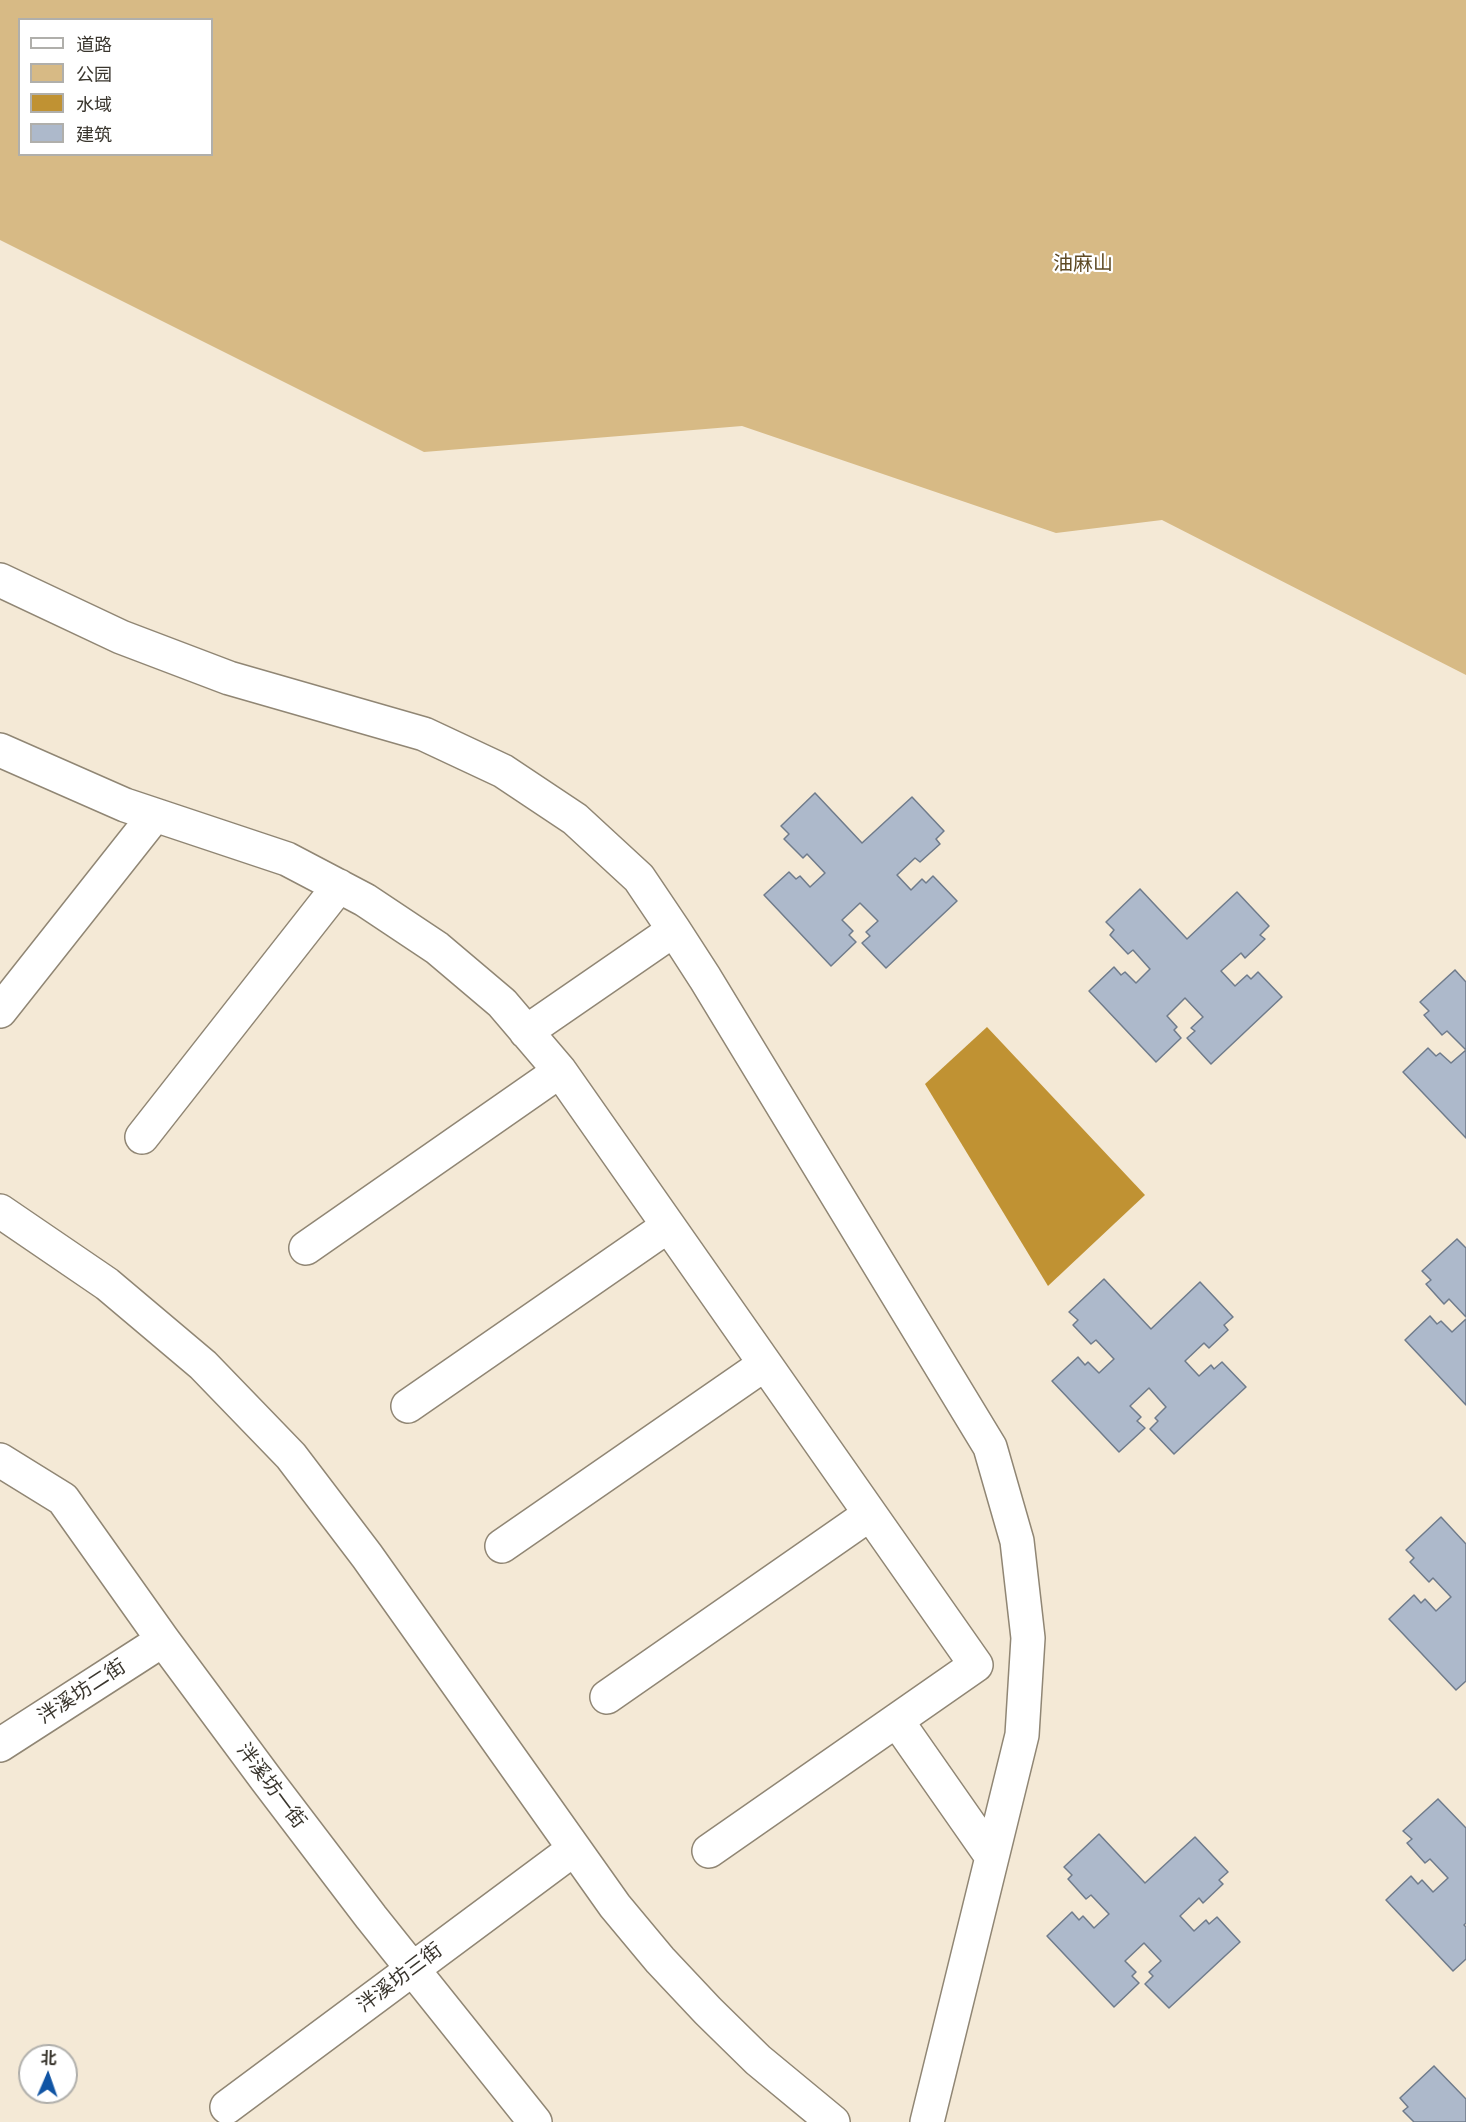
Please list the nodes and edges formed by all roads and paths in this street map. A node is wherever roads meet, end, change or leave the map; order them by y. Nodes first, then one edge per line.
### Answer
1 (0, 580) edge
2 (0, 750) edge
3 (155, 815) junction
4 (339, 886) junction
5 (674, 930) junction
6 (0, 1011) edge
7 (526, 1032) junction
8 (560, 1071) junction
9 (142, 1137) dead end
10 (0, 1211) edge
11 (668, 1226) junction
12 (306, 1248) dead end
13 (765, 1364) junction
14 (408, 1406) dead end
15 (0, 1460) edge
16 (870, 1514) junction
17 (502, 1546) dead end
18 (163, 1640) junction
19 (607, 1697) dead end
20 (897, 1721) junction
21 (0, 1745) edge
22 (574, 1849) junction
23 (709, 1851) dead end
24 (992, 1857) junction
25 (412, 1969) junction
26 (226, 2107) dead end
27 (536, 2122) edge
28 (833, 2122) edge
29 (927, 2122) edge

1 - 5 street
2 - 3 street
3 - 4 street
3 - 6 street
4 - 7 street
4 - 9 street
5 - 7 street
5 - 24 street
7 - 8 street
8 - 11 street
8 - 12 street
10 - 22 street
11 - 13 street
11 - 14 street
13 - 16 street
13 - 17 street
15 - 18 street, 泮溪坊一街
16 - 19 street
16 - 20 street
18 - 21 street, 泮溪坊二街
18 - 25 street, 泮溪坊一街
20 - 23 street
20 - 24 street
22 - 25 street, 泮溪坊三街
22 - 28 street
24 - 29 street
25 - 26 street, 泮溪坊三街
25 - 27 street, 泮溪坊一街

